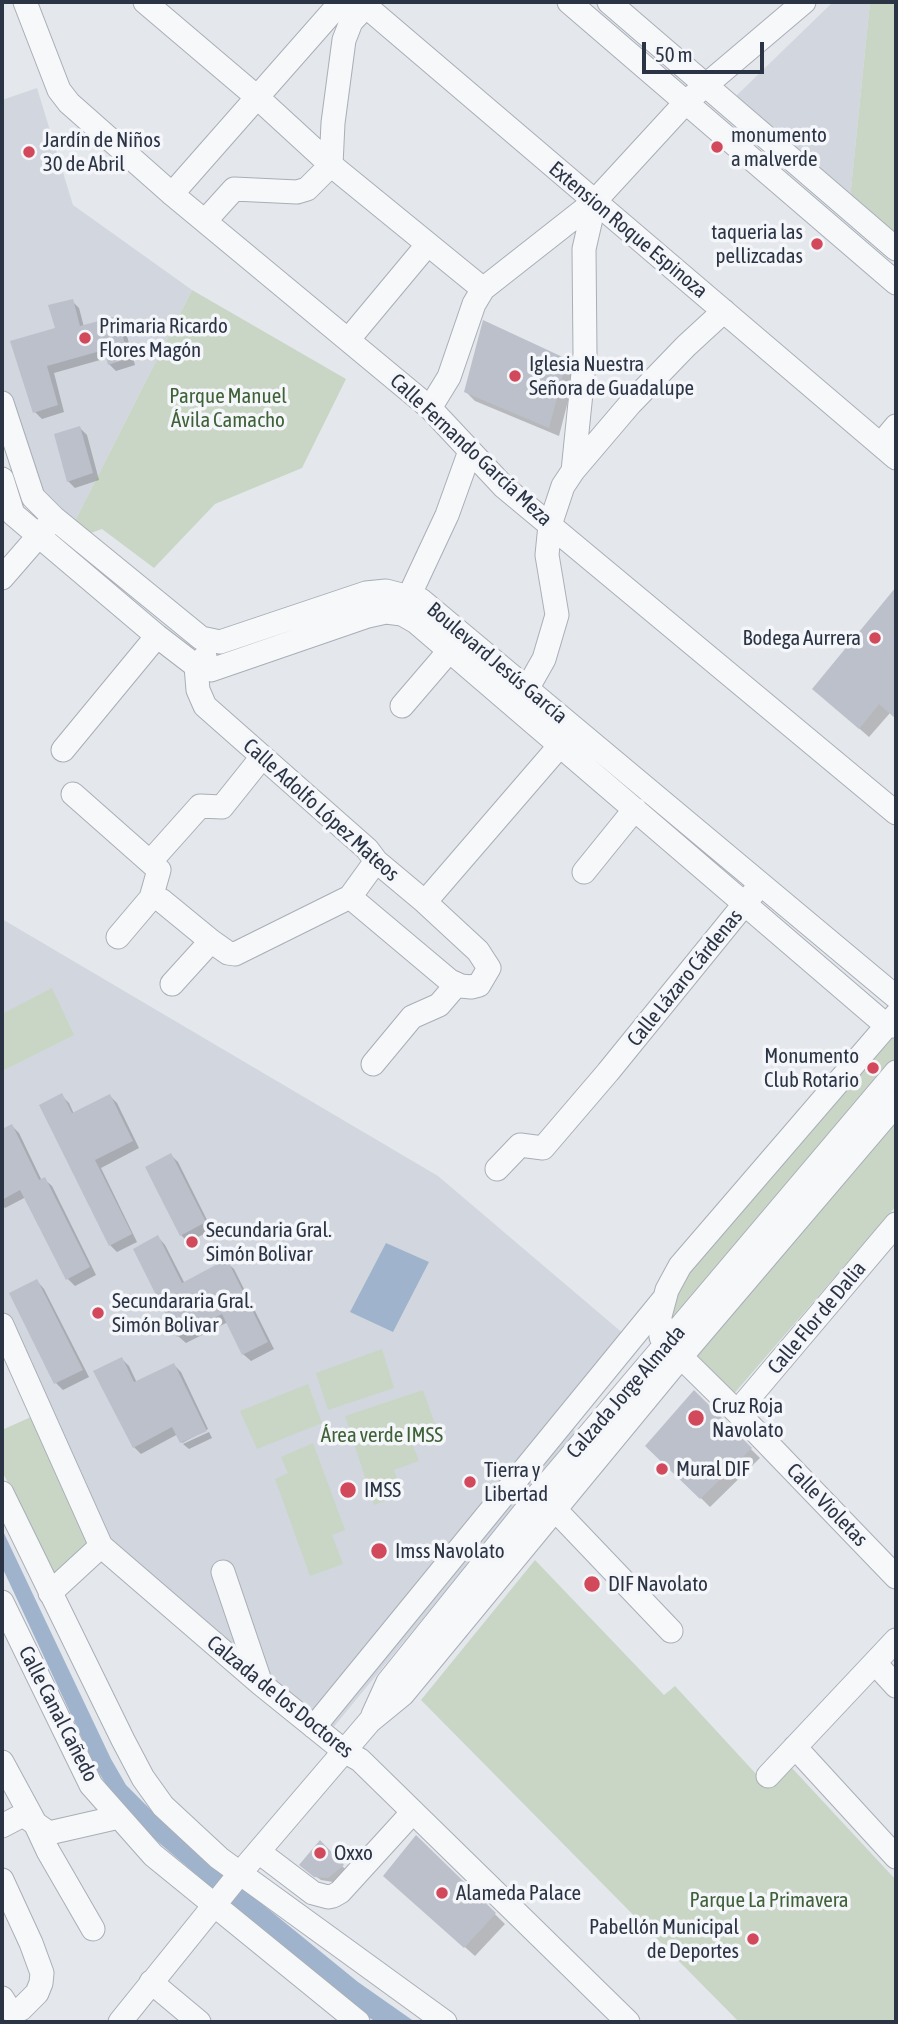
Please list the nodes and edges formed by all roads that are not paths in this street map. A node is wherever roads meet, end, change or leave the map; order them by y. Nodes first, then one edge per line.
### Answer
1 (25, 2) edge
2 (145, 2) edge
3 (341, 2) edge
4 (569, 2) edge
5 (609, 2) edge
6 (804, 2) edge
7 (363, 4) edge
8 (706, 85) junction
9 (258, 98) junction
10 (686, 102) junction
11 (331, 165) junction
12 (172, 194) junction
13 (595, 201) junction
14 (205, 221) junction
15 (428, 244) junction
16 (896, 249) edge
17 (896, 283) edge
18 (483, 289) junction
19 (724, 311) junction
20 (348, 340) junction
21 (2, 403) edge
22 (430, 408) junction
23 (896, 426) edge
24 (470, 451) junction
25 (888, 451) edge
26 (573, 471) junction
27 (2, 478) edge
28 (8, 509) edge
29 (54, 518) junction
30 (550, 525) junction
31 (38, 536) junction
32 (2, 578) edge
33 (405, 605) junction
34 (157, 636) junction
35 (220, 642) junction
36 (450, 650) junction
37 (196, 666) junction
38 (527, 689) junction
39 (402, 706) dead end
40 (568, 736) junction
41 (63, 750) dead end
42 (262, 757) junction
43 (73, 794) dead end
44 (635, 809) junction
45 (896, 813) edge
46 (376, 861) junction
47 (150, 862) junction
48 (584, 872) dead end
49 (761, 883) junction
50 (350, 897) junction
51 (151, 898) junction
52 (425, 902) junction
53 (746, 903) junction
54 (118, 937) dead end
55 (211, 941) junction
56 (172, 984) dead end
57 (457, 984) junction
58 (896, 997) edge
59 (893, 1022) edge
60 (373, 1064) dead end
61 (896, 1072) edge
62 (896, 1104) edge
63 (497, 1169) dead end
64 (896, 1224) edge
65 (663, 1300) junction
66 (2, 1325) edge
67 (674, 1351) junction
68 (737, 1412) junction
69 (2, 1493) edge
70 (547, 1501) junction
71 (102, 1546) junction
72 (223, 1572) dead end
73 (896, 1577) edge
74 (50, 1593) junction
75 (2, 1602) edge
76 (671, 1632) dead end
77 (896, 1640) edge
78 (875, 1663) junction
79 (261, 1684) junction
80 (896, 1686) edge
81 (314, 1727) junction
82 (795, 1747) junction
83 (344, 1751) junction
84 (2, 1762) edge
85 (768, 1776) dead end
86 (412, 1813) junction
87 (119, 1817) junction
88 (34, 1821) junction
89 (2, 1826) edge
90 (259, 1852) junction
91 (896, 1857) edge
92 (239, 1875) junction
93 (2, 1880) edge
94 (215, 1904) junction
95 (93, 1929) dead end
96 (151, 1982) junction
97 (6, 2003) edge
98 (120, 2022) edge
99 (199, 2022) edge
100 (358, 2022) edge
101 (445, 2022) edge
102 (628, 2022) edge

1 - 12 street, Calle Fernando García Meza
2 - 9 street
3 - 9 street
4 - 10 street
5 - 8 street
6 - 8 street
7 - 11 street
7 - 13 street, Extension Roque Espinoza
8 - 10 street
8 - 16 street
9 - 11 street
9 - 12 street
10 - 13 street
10 - 17 street
11 - 14 street
11 - 15 street
12 - 14 street, Calle Fernando García Meza
13 - 18 street
13 - 19 street, Extension Roque Espinoza
13 - 26 street
14 - 20 street, Calle Fernando García Meza
15 - 18 street
15 - 20 street
18 - 22 street
19 - 25 street, Extension Roque Espinoza
19 - 26 street
20 - 22 street, Calle Fernando García Meza
21 - 29 street
22 - 24 street, Calle Fernando García Meza
23 - 25 street
24 - 30 street, Calle Fernando García Meza
24 - 33 street
26 - 30 street
27 - 28 street
28 - 31 street
29 - 31 street
29 - 35 street
30 - 38 street
30 - 45 street, Calle Fernando García Meza
31 - 32 street
31 - 34 street
33 - 35 street, Boulevard Jesús García
33 - 36 street, Boulevard Jesús García
33 - 37 street, Boulevard Jesús García
33 - 38 street, Boulevard Jesús García
34 - 37 street
34 - 41 street
35 - 37 street
36 - 39 street
36 - 40 street, Boulevard Jesús García
37 - 42 street, Calle Adolfo López Mateos
38 - 40 street, Boulevard Jesús García
40 - 44 street, Boulevard Jesús García
40 - 49 street, Boulevard Jesús García
40 - 52 street
42 - 46 street, Calle Adolfo López Mateos
42 - 47 street
43 - 47 street
44 - 48 street
44 - 53 street, Boulevard Jesús García
46 - 50 street
46 - 52 street, Calle Adolfo López Mateos
47 - 51 street
49 - 53 street, Calle Lázaro Cárdenas
49 - 58 street, Boulevard Jesús García
50 - 55 street
50 - 57 street
51 - 54 street
51 - 55 street
52 - 57 street, Calle Adolfo López Mateos
53 - 59 street, Boulevard Jesús García
53 - 63 street, Calle Lázaro Cárdenas
55 - 56 street
57 - 60 street
59 - 65 street
61 - 67 street, Calzada Jorge Almada
62 - 67 street, Calzada Jorge Almada
64 - 68 street, Calle Flor de Dalia
65 - 67 street
65 - 81 street
66 - 71 street, Calzada de los Doctores
67 - 68 street, Calle Violetas
67 - 70 street, Calzada Jorge Almada
68 - 73 street, Calle Violetas
69 - 74 street
70 - 76 street
70 - 83 street, Calzada Jorge Almada
71 - 74 street
71 - 79 street, Calzada de los Doctores
72 - 79 street
74 - 92 street
75 - 87 street, Calle Canal Cañedo
77 - 78 street
78 - 80 street
78 - 82 street
79 - 81 street, Calzada de los Doctores
81 - 83 street, Calzada de los Doctores
82 - 85 street
82 - 91 street
83 - 86 street, Calzada de los Doctores
83 - 90 street, Calzada Jorge Almada
84 - 88 street
86 - 90 street
86 - 102 street, Calzada de los Doctores
87 - 88 street
87 - 94 street, Calle Canal Cañedo
88 - 89 street
88 - 95 street
90 - 92 street, Calzada Jorge Almada
92 - 94 street, Calzada Jorge Almada
92 - 101 street
93 - 97 street
94 - 96 street
94 - 100 street, Calle Canal Cañedo
96 - 98 street
96 - 99 street

